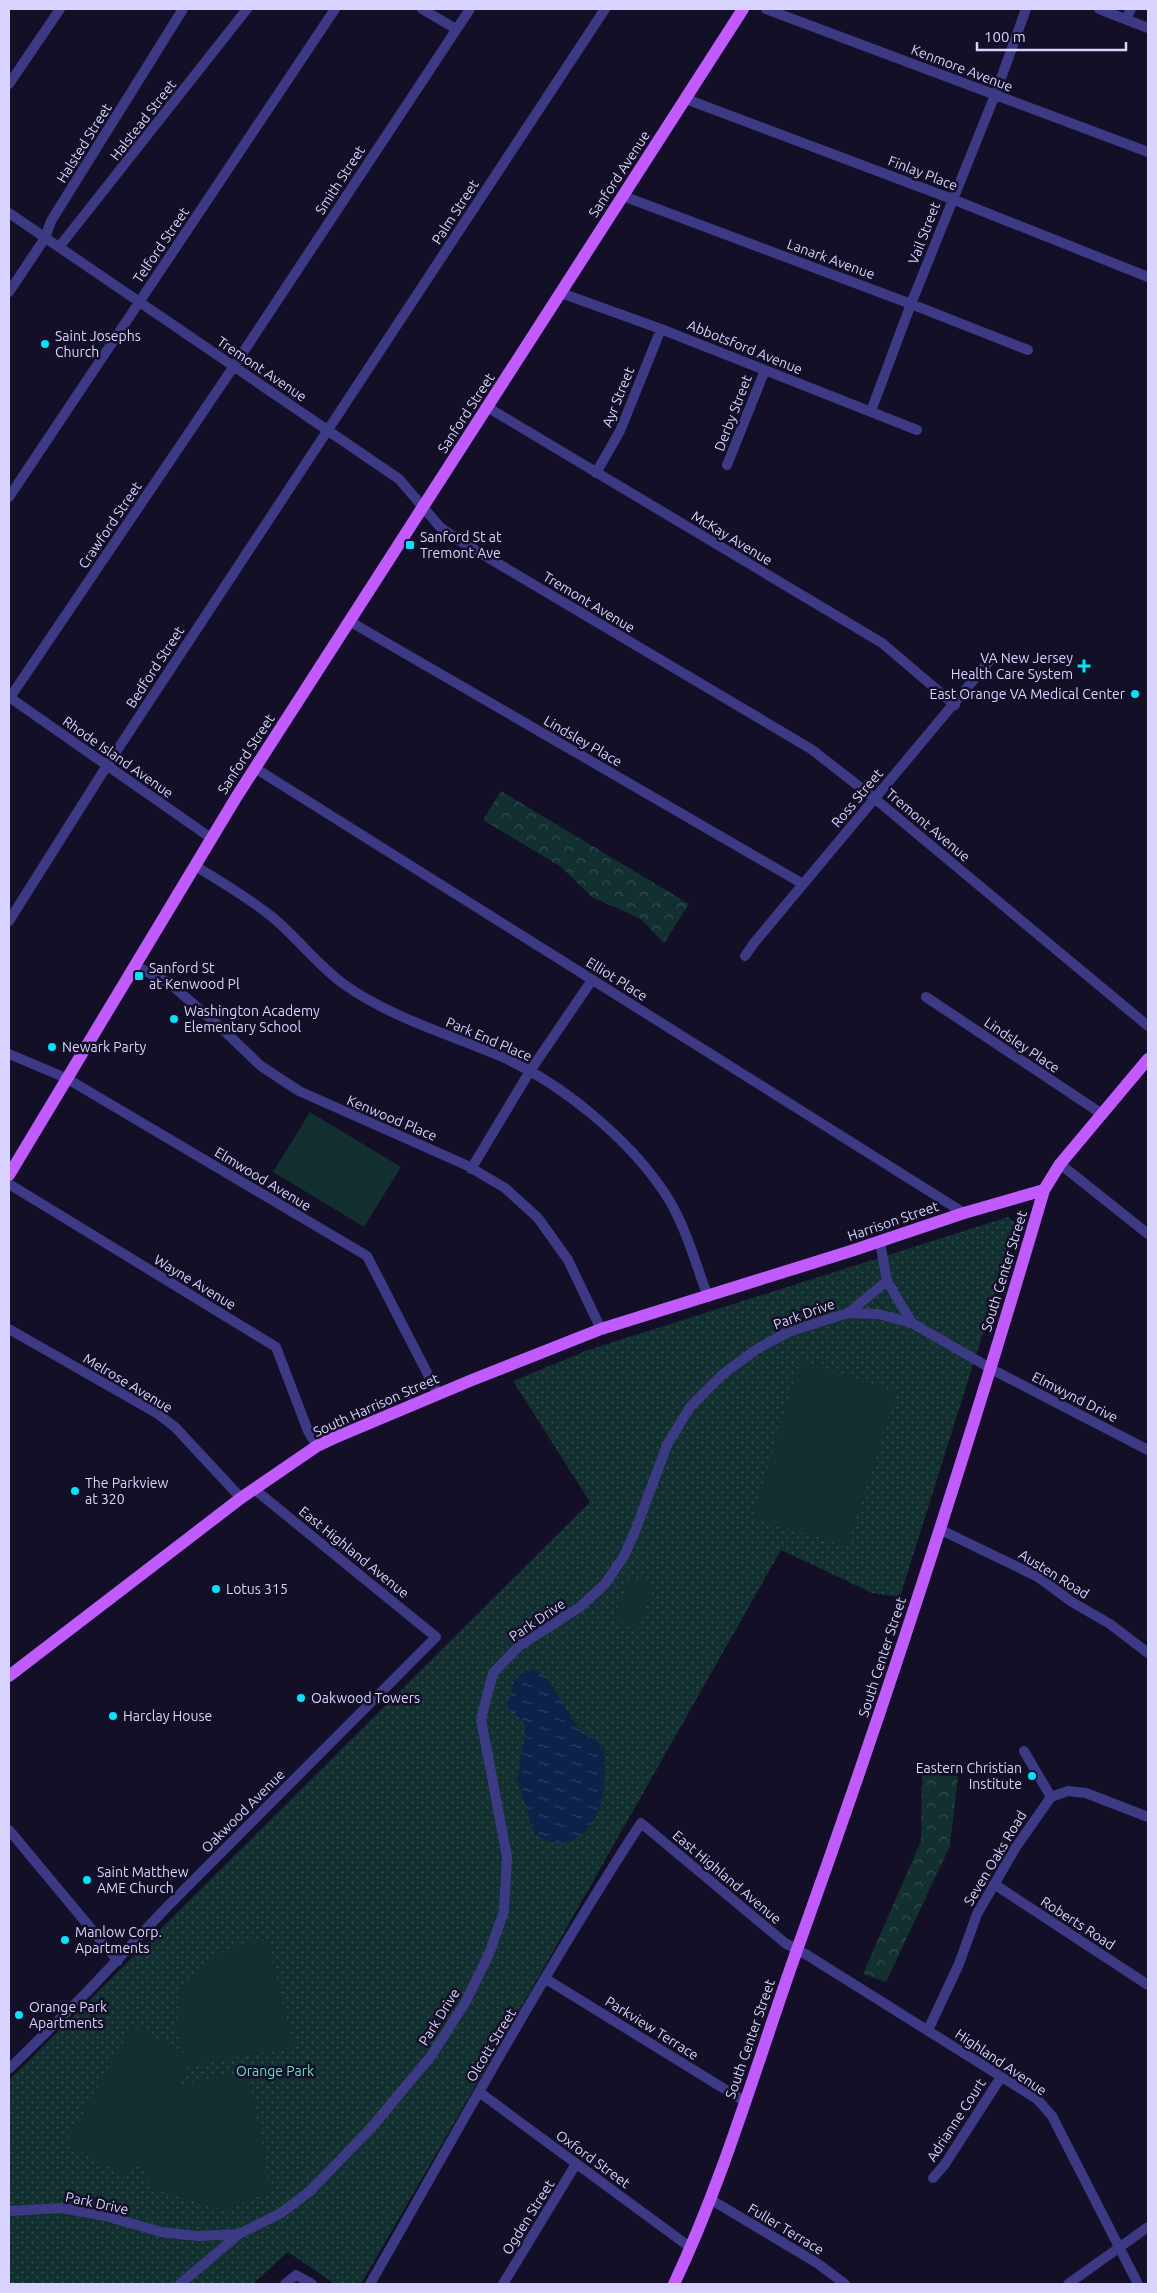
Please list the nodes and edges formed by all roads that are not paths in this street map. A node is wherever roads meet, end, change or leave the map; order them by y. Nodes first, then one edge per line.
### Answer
1 (60, 9) edge
2 (183, 9) edge
3 (247, 9) edge
4 (335, 9) edge
5 (422, 9) edge
6 (470, 9) edge
7 (604, 9) edge
8 (743, 9) edge
9 (766, 9) edge
10 (1026, 9) edge
11 (1099, 9) edge
12 (1131, 9) edge
13 (1126, 19) junction
14 (1148, 28) edge
15 (456, 29) junction
16 (9, 84) edge
17 (995, 95) junction
18 (686, 99) junction
19 (1148, 152) edge
20 (623, 196) junction
21 (952, 199) junction
22 (9, 213) edge
23 (46, 238) junction
24 (59, 247) junction
25 (1148, 277) edge
26 (9, 292) edge
27 (561, 293) junction
28 (139, 302) junction
29 (911, 304) junction
30 (661, 329) junction
31 (1028, 350) dead end
32 (521, 356) joint
33 (234, 366) junction
34 (765, 370) junction
35 (487, 407) junction
36 (871, 411) junction
37 (328, 430) junction
38 (918, 430) dead end
39 (727, 465) dead end
40 (596, 473) junction
41 (9, 497) edge
42 (422, 508) junction
43 (349, 621) junction
44 (992, 659) dead end
45 (9, 698) edge
46 (955, 704) junction
47 (106, 767) junction
48 (255, 768) junction
49 (874, 798) junction
50 (211, 838) junction
51 (195, 866) junction
52 (803, 884) junction
53 (9, 921) edge
54 (745, 956) dead end
55 (134, 965) junction
56 (592, 980) junction
57 (926, 997) dead end
58 (1148, 1026) edge
59 (9, 1054) edge
60 (1148, 1059) edge
61 (530, 1071) junction
62 (66, 1078) junction
63 (1102, 1114) junction
64 (1060, 1164) junction
65 (471, 1169) junction
66 (9, 1175) edge
67 (9, 1184) edge
68 (1044, 1190) junction
69 (964, 1213) junction
70 (1148, 1234) edge
71 (880, 1242) junction
72 (887, 1281) junction
73 (753, 1282) joint
74 (708, 1297) junction
75 (848, 1313) junction
76 (912, 1323) junction
77 (9, 1329) edge
78 (601, 1329) junction
79 (990, 1368) junction
80 (438, 1394) junction
81 (317, 1446) junction
82 (1148, 1450) edge
83 (254, 1489) junction
84 (241, 1498) junction
85 (939, 1529) junction
86 (436, 1637) joint
87 (1148, 1652) edge
88 (9, 1676) edge
89 (1024, 1751) dead end
90 (1051, 1798) junction
91 (1148, 1817) edge
92 (641, 1824) joint
93 (9, 1830) edge
94 (994, 1884) junction
95 (797, 1949) junction
96 (118, 1961) junction
97 (546, 1979) junction
98 (1148, 1985) edge
99 (928, 2030) junction
100 (9, 2069) edge
101 (1001, 2076) junction
102 (479, 2092) junction
103 (744, 2101) junction
104 (576, 2164) junction
105 (933, 2178) dead end
106 (710, 2199) junction
107 (9, 2211) edge
108 (1148, 2227) edge
109 (239, 2234) junction
110 (691, 2248) junction
111 (1119, 2249) junction
112 (180, 2284) edge
113 (286, 2284) edge
114 (312, 2284) edge
115 (370, 2284) edge
116 (503, 2284) edge
117 (674, 2284) edge
118 (846, 2284) edge
119 (1068, 2284) edge
120 (1138, 2284) edge

1 - 16 street
2 - 23 street, Halsted Street
3 - 24 street, Halstead Street
4 - 28 street, Telford Street
5 - 15 street
6 - 15 street, Smith Street
7 - 37 street, Palm Street
8 - 18 main road, Sanford Avenue
9 - 17 street, Kenmore Avenue
10 - 17 street, Vail Street
11 - 13 street
12 - 13 street
13 - 14 street
15 - 33 street, Smith Street
17 - 19 street, Kenmore Avenue
17 - 21 street, Vail Street
18 - 20 main road, Sanford Avenue
18 - 21 street, Finlay Place
20 - 27 main road, Sanford Avenue
20 - 29 street, Lanark Avenue
21 - 25 street, Finlay Place
21 - 29 street, Vail Street
22 - 23 street, Tremont Avenue
23 - 24 street, Tremont Avenue
23 - 26 street, Halsted Street
24 - 28 street, Tremont Avenue
27 - 30 street, Abbotsford Avenue
27 - 32 main road, Sanford Avenue
28 - 33 street, Tremont Avenue
28 - 41 street, Telford Street
29 - 31 street, Lanark Avenue
29 - 36 street, Vail Street
30 - 34 street, Abbotsford Avenue
30 - 40 street, Ayr Street
32 - 35 main road, Sanford Street
33 - 37 street, Tremont Avenue
33 - 45 street, Crawford Street
34 - 36 street, Abbotsford Avenue
34 - 39 street, Derby Street
35 - 40 street, McKay Avenue
35 - 42 main road, Sanford Street
36 - 38 street, Abbotsford Avenue
37 - 42 street, Tremont Avenue
37 - 47 street, Bedford Street
40 - 46 street, McKay Avenue
42 - 43 main road, Sanford Street
42 - 49 street, Tremont Avenue
43 - 48 main road, Sanford Street
43 - 52 street, Lindsley Place
44 - 46 street, Ross Street
45 - 47 street, Rhode Island Avenue
46 - 49 street, Ross Street
47 - 50 street, Rhode Island Avenue
47 - 53 street, Bedford Street
48 - 50 main road, Sanford Street
48 - 56 street, Elliot Place
49 - 52 street, Ross Street
49 - 58 street, Tremont Avenue
50 - 51 main road, Sanford Street
51 - 55 main road, Sanford Street
51 - 61 street, Park End Place
52 - 54 street, Ross Street
55 - 62 main road, Sanford Street
55 - 65 street, Kenwood Place
56 - 61 street
56 - 69 street, Elliot Place
57 - 63 street, Lindsley Place
59 - 62 street, Elmwood Avenue
60 - 63 main road, South Center Street
61 - 65 street
61 - 74 street, Park End Place
62 - 66 main road, Sanford Street
62 - 80 street, Elmwood Avenue
63 - 64 main road, South Center Street
64 - 68 main road, South Center Street
64 - 70 street
65 - 78 street, Kenwood Place
67 - 81 street, Wayne Avenue
68 - 69 main road, Harrison Street
68 - 79 main road, South Center Street
69 - 71 main road, Harrison Street
71 - 72 street
71 - 73 main road, Harrison Street
72 - 75 street
72 - 76 street
73 - 74 main road, South Harrison Street
74 - 78 main road, South Harrison Street
75 - 76 street, Park Drive
75 - 109 street, Park Drive
76 - 79 street, Park Drive
77 - 84 street, Melrose Avenue
78 - 80 main road, South Harrison Street
79 - 82 street, Elmwynd Drive
79 - 85 main road, South Center Street
80 - 81 main road, South Harrison Street
81 - 83 main road, South Harrison Street
83 - 84 main road, South Harrison Street
83 - 86 street, East Highland Avenue
84 - 88 main road, South Harrison Street
85 - 87 street, Austen Road
85 - 95 main road, South Center Street
86 - 96 street, Oakwood Avenue
89 - 90 street
90 - 91 street
90 - 94 street, Seven Oaks Road
92 - 95 street, East Highland Avenue
92 - 97 street, Olcott Street
93 - 96 street
94 - 98 street, Roberts Road
94 - 99 street, Seven Oaks Road
95 - 99 street, Highland Avenue
95 - 103 main road, South Center Street
96 - 100 street, Oakwood Avenue
97 - 102 street, Olcott Street
97 - 103 street, Parkview Terrace
99 - 101 street, Highland Avenue
101 - 105 street, Adrianne Court
101 - 111 street, Highland Avenue
102 - 104 street, Oxford Street
102 - 115 street, Olcott Street
103 - 106 main road, South Center Street
104 - 110 street, Oxford Street
104 - 116 street, Ogden Street
106 - 110 main road, South Center Street
106 - 118 street, Fuller Terrace
107 - 109 street, Park Drive
108 - 111 street
109 - 112 street, Park Drive
110 - 117 main road, South Center Street
111 - 119 street
111 - 120 street, Highland Avenue
113 - 114 street

